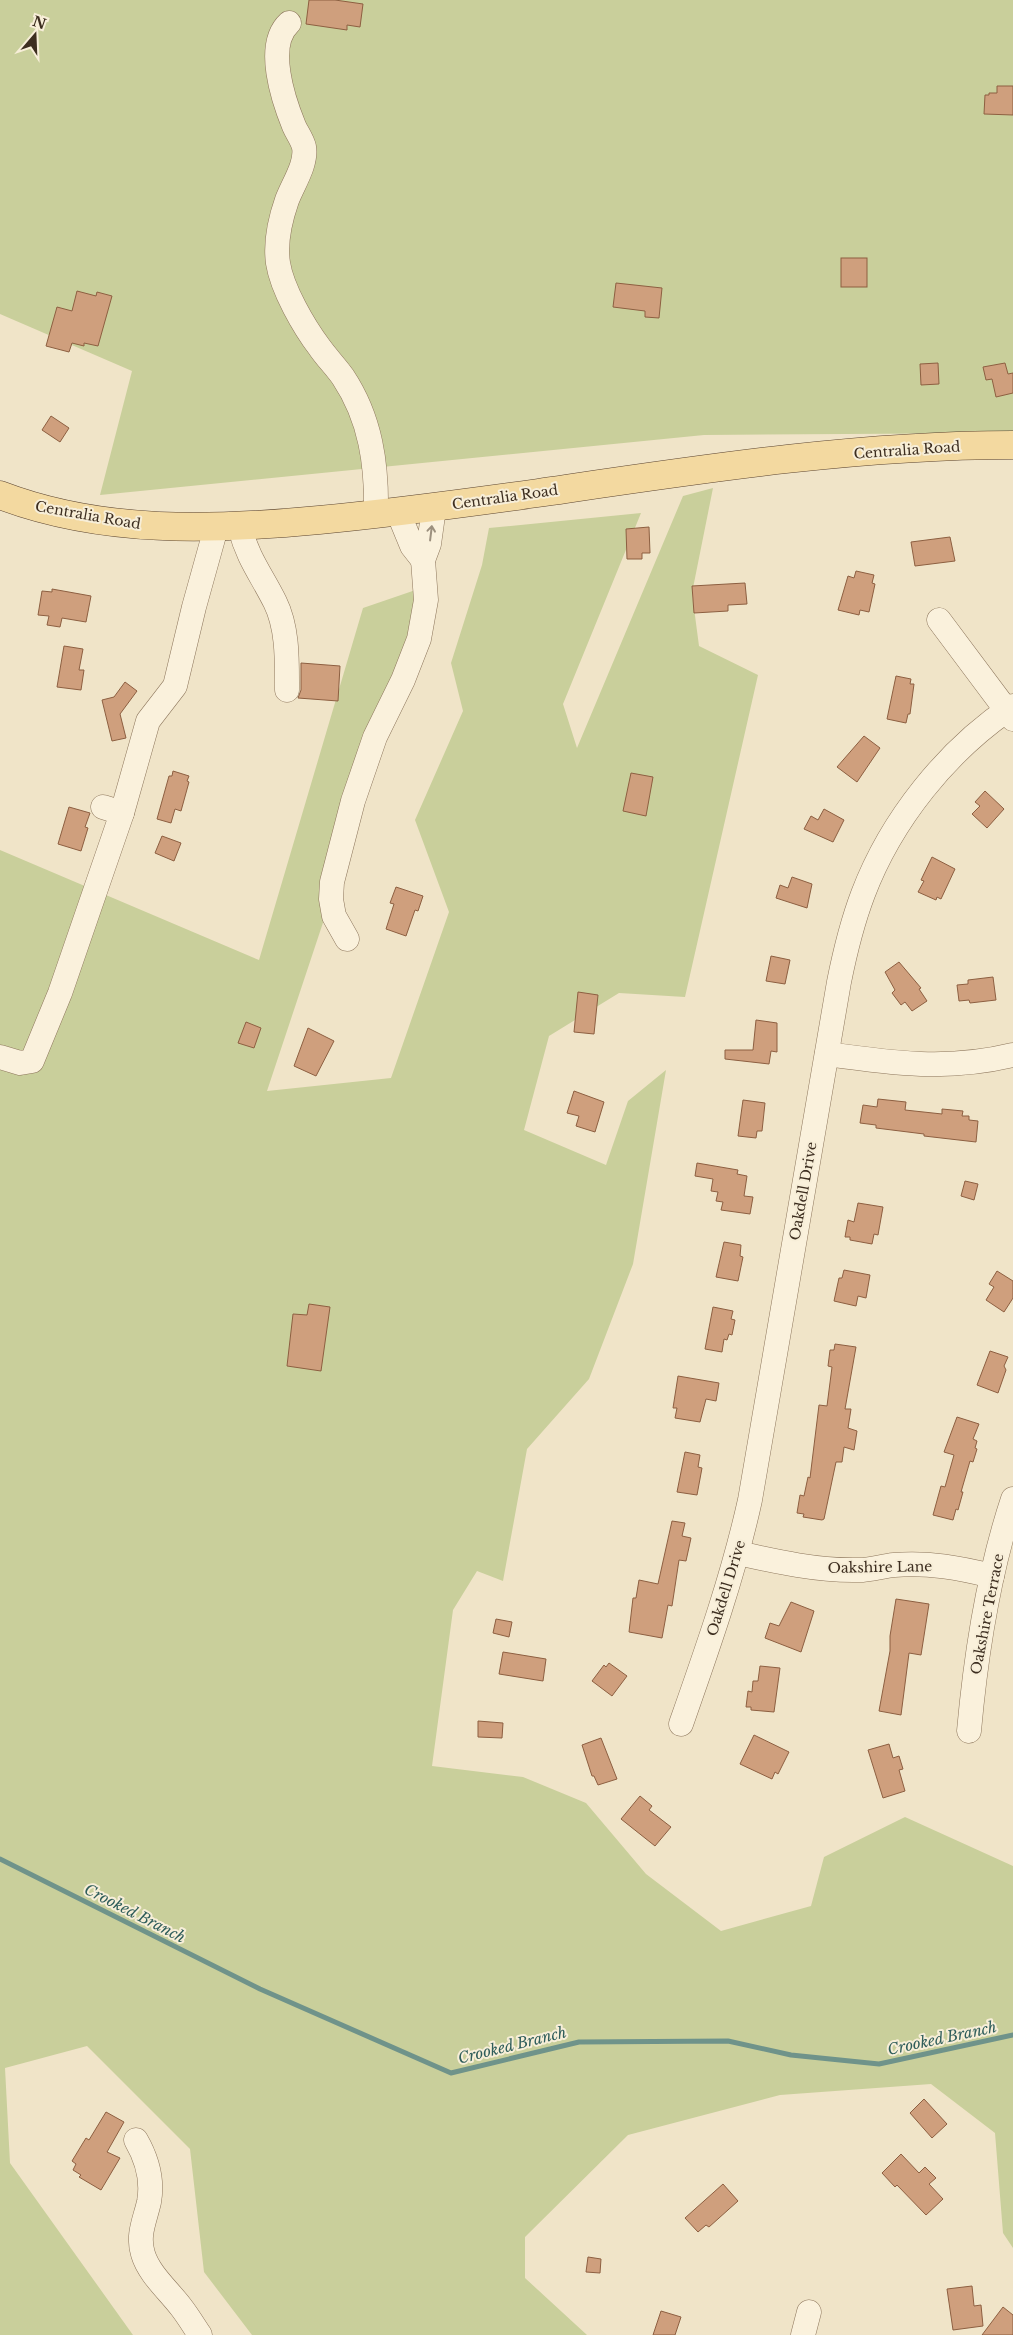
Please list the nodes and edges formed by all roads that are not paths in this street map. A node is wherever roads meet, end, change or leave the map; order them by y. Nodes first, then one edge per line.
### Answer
1 (289, 23) dead end
2 (1013, 445) edge
3 (0, 495) edge
4 (434, 508) junction
5 (387, 513) junction
6 (228, 528) junction
7 (423, 560) junction
8 (939, 620) dead end
9 (287, 690) dead end
10 (1011, 712) edge
11 (348, 939) dead end
12 (827, 1054) junction
13 (1013, 1055) edge
14 (0, 1057) edge
15 (1013, 1499) edge
16 (738, 1553) junction
17 (992, 1576) junction
18 (681, 1724) dead end
19 (969, 1731) dead end
20 (136, 2140) dead end
21 (810, 2312) dead end
22 (200, 2335) edge
23 (803, 2335) edge

1 - 5 street
2 - 4 main road, Centralia Road
3 - 6 main road, Centralia Road
4 - 5 main road, Centralia Road
7 -> 4 street
5 - 6 main road, Centralia Road
5 - 7 street
6 - 9 street
6 - 14 street
7 - 11 street
8 - 10 street
10 - 12 street, Oakdell Drive
12 - 13 street
12 - 16 street, Oakdell Drive
15 - 17 street, Oakshire Terrace
16 - 17 street, Oakshire Lane
16 - 18 street, Oakdell Drive
17 - 19 street, Oakshire Terrace
20 - 22 street
21 - 23 street

